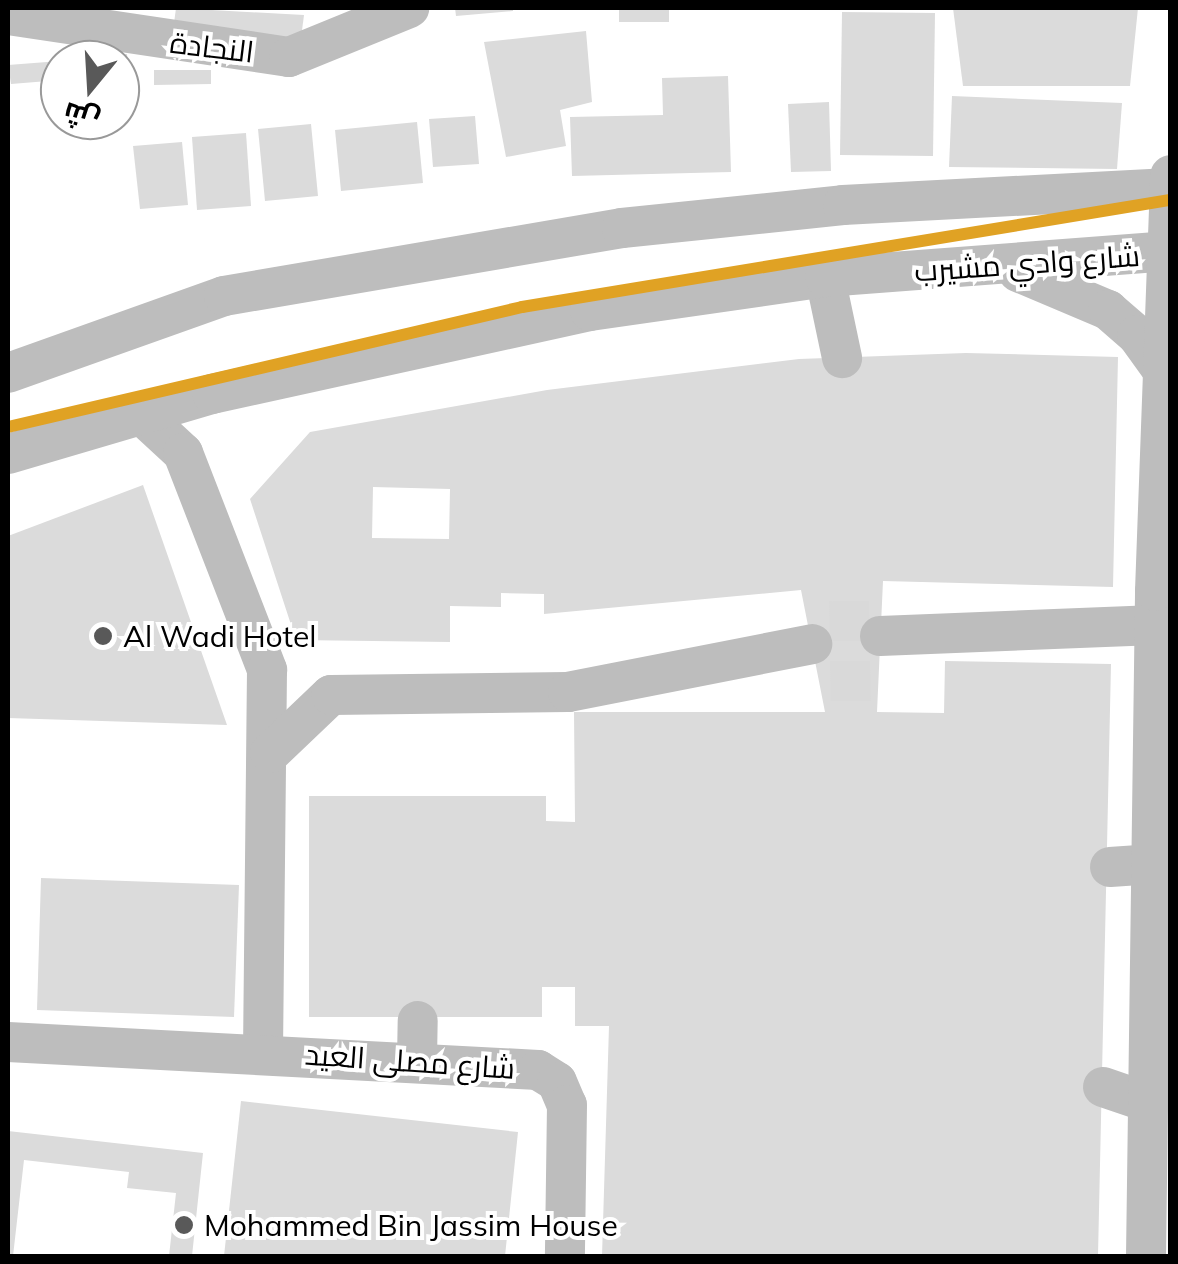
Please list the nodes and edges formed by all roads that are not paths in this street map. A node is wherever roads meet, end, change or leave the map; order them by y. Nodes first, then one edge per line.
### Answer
1 (409, 8) edge
2 (8, 15) edge
3 (1170, 175) edge
4 (1170, 188) edge
5 (1169, 247) edge
6 (998, 266) junction
7 (825, 277) junction
8 (842, 358) dead end
9 (14, 371) edge
10 (1162, 371) junction
11 (144, 416) junction
12 (8, 454) edge
13 (1163, 619) edge
14 (880, 636) dead end
15 (812, 644) dead end
16 (270, 754) junction
17 (1154, 864) junction
18 (1110, 867) dead end
19 (8, 1042) edge
20 (263, 1052) junction
21 (1103, 1088) dead end
22 (1157, 1097) edge
23 (576, 1245) edge
24 (1146, 1256) edge

1 - 2 street, النجادة
3 - 4 street
4 - 5 street
4 - 9 street
5 - 6 street, شارع وادي مشيرب
5 - 10 street
6 - 7 street, شارع وادي مشيرب
6 - 10 street
7 - 8 street
7 - 11 street, شارع وادي مشيرب
10 - 13 street
11 - 12 street, شارع وادي مشيرب
11 - 16 street
13 - 14 street
13 - 17 street
15 - 16 street
16 - 20 street
17 - 18 street
17 - 22 street
19 - 20 street, شارع مصلى العيد
20 - 23 street, شارع مصلى العيد
21 - 22 street
22 - 24 street

